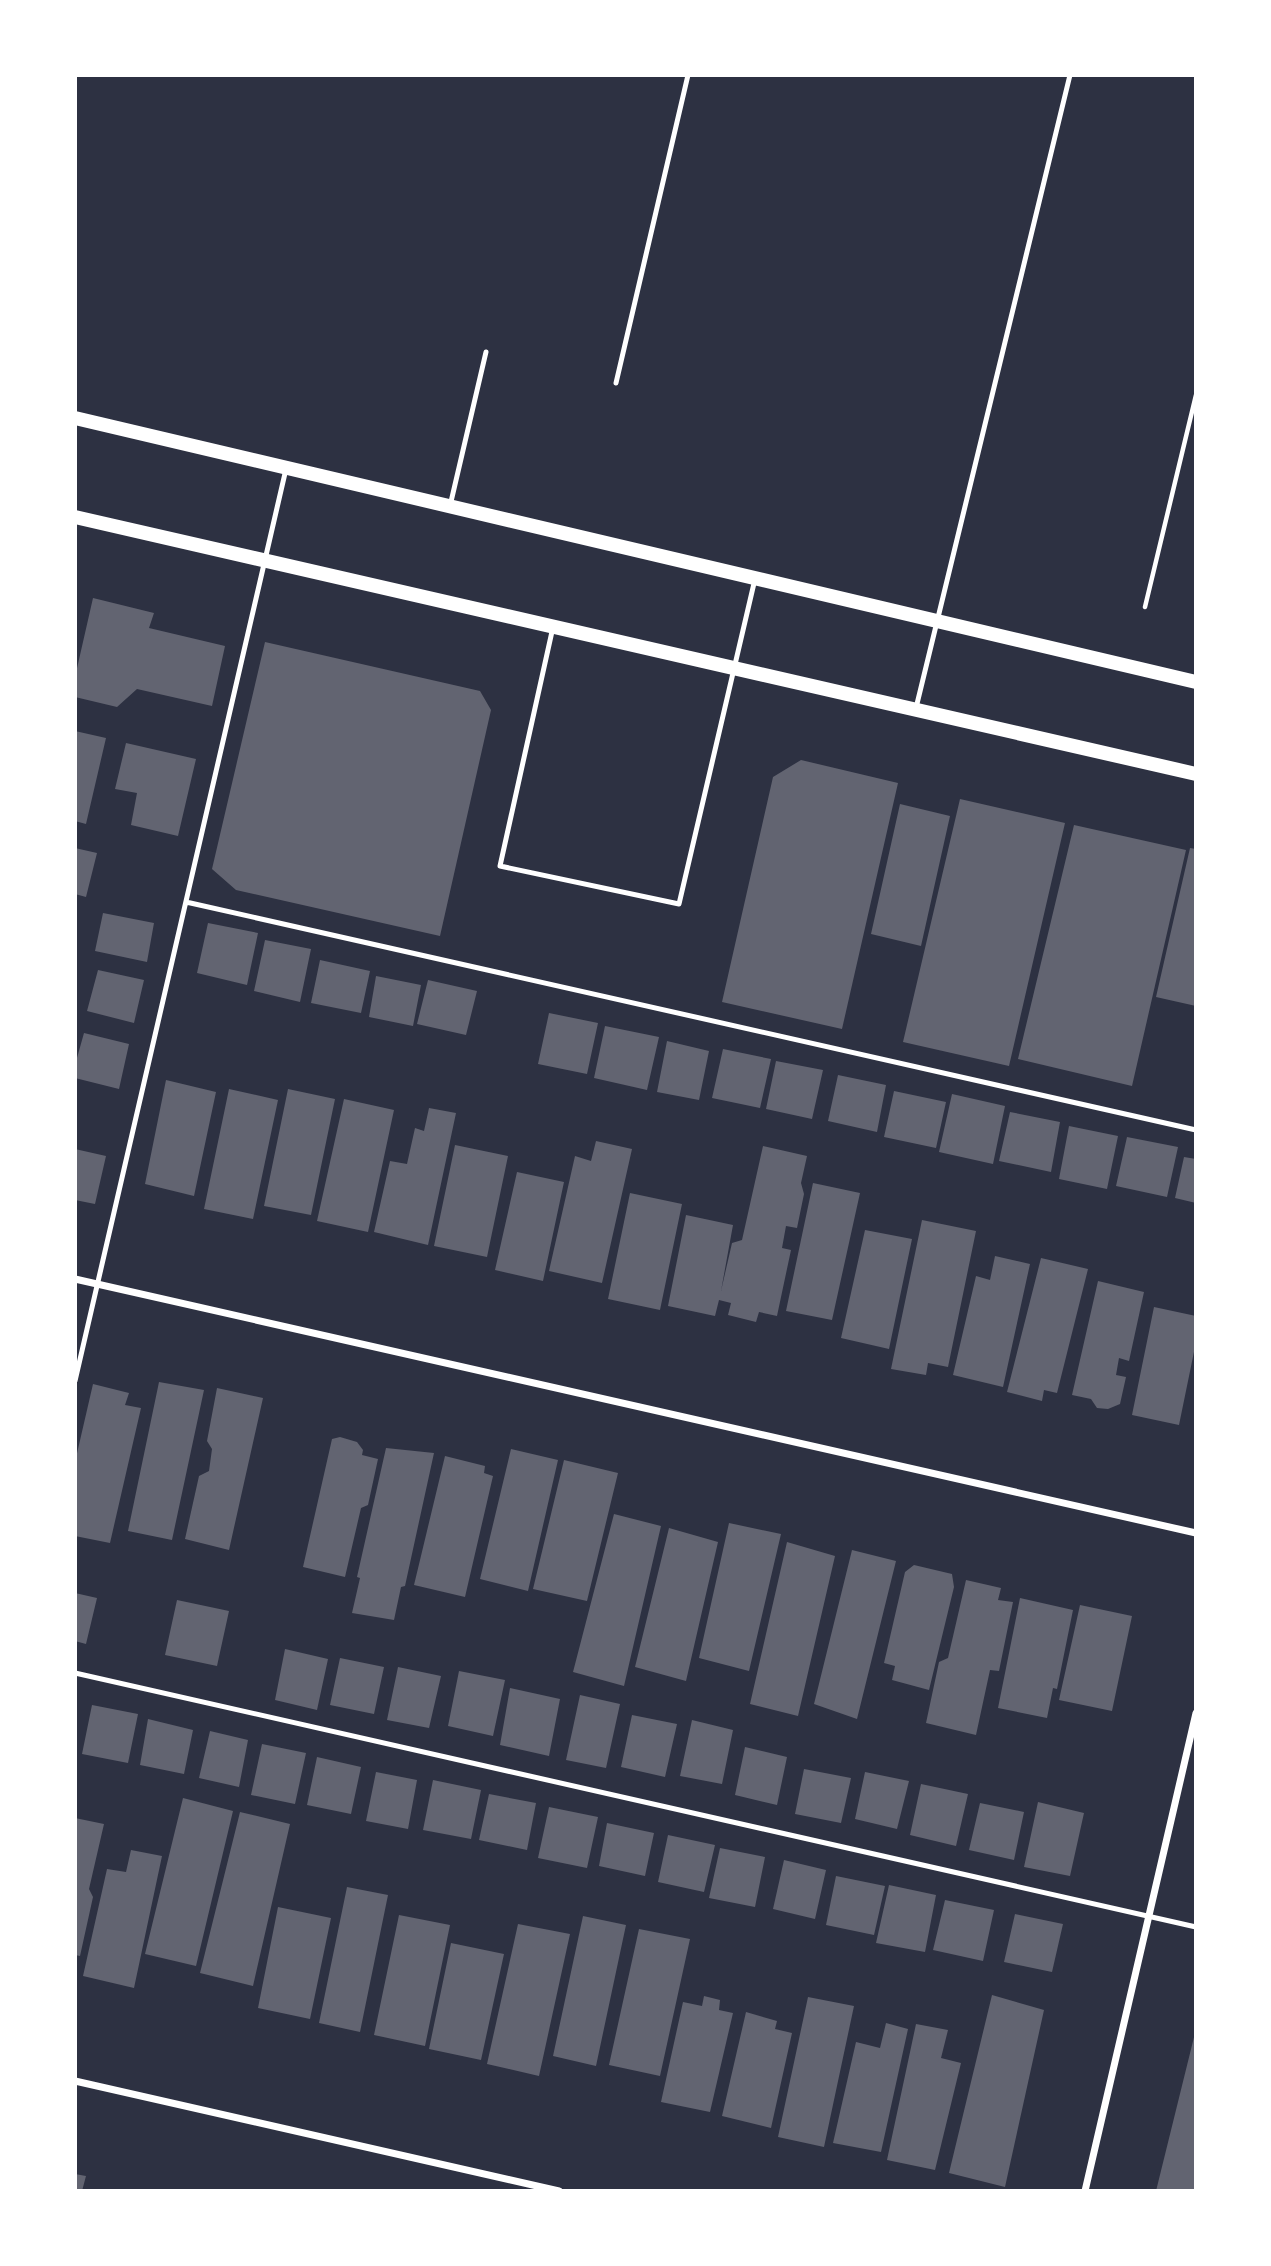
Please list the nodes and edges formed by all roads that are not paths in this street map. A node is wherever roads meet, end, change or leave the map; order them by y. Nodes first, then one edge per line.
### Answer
1 (688, 75) edge
2 (1070, 75) edge
3 (486, 352) dead end
4 (616, 383) dead end
5 (75, 418) edge
6 (286, 469) junction
7 (450, 507) junction
8 (75, 517) edge
9 (265, 561) junction
10 (755, 579) junction
11 (937, 621) junction
12 (553, 627) junction
13 (735, 668) junction
14 (1196, 682) edge
15 (915, 709) junction
16 (1196, 774) edge
17 (186, 902) junction
18 (1196, 1130) edge
19 (75, 1279) edge
20 (98, 1284) junction
21 (75, 1381) edge
22 (1196, 1533) edge
23 (75, 1672) edge
24 (1196, 1713) edge
25 (1148, 1917) junction
26 (1196, 1927) edge
27 (75, 2081) edge
28 (559, 2191) edge
29 (1086, 2191) edge

1 - 4 lane
2 - 11 lane
3 - 7 lane
5 - 6 main road
6 - 7 main road
6 - 9 lane
7 - 10 main road
8 - 9 main road
9 - 12 main road
9 - 17 lane
10 - 11 main road
10 - 13 lane
11 - 14 main road
11 - 15 lane
12 - 13 main road
12 - 13 lane
13 - 15 main road
15 - 16 main road
17 - 18 lane
17 - 20 lane
19 - 20 street
20 - 21 lane
20 - 22 street
23 - 25 lane
24 - 25 street
25 - 26 lane
25 - 29 street
27 - 28 street

